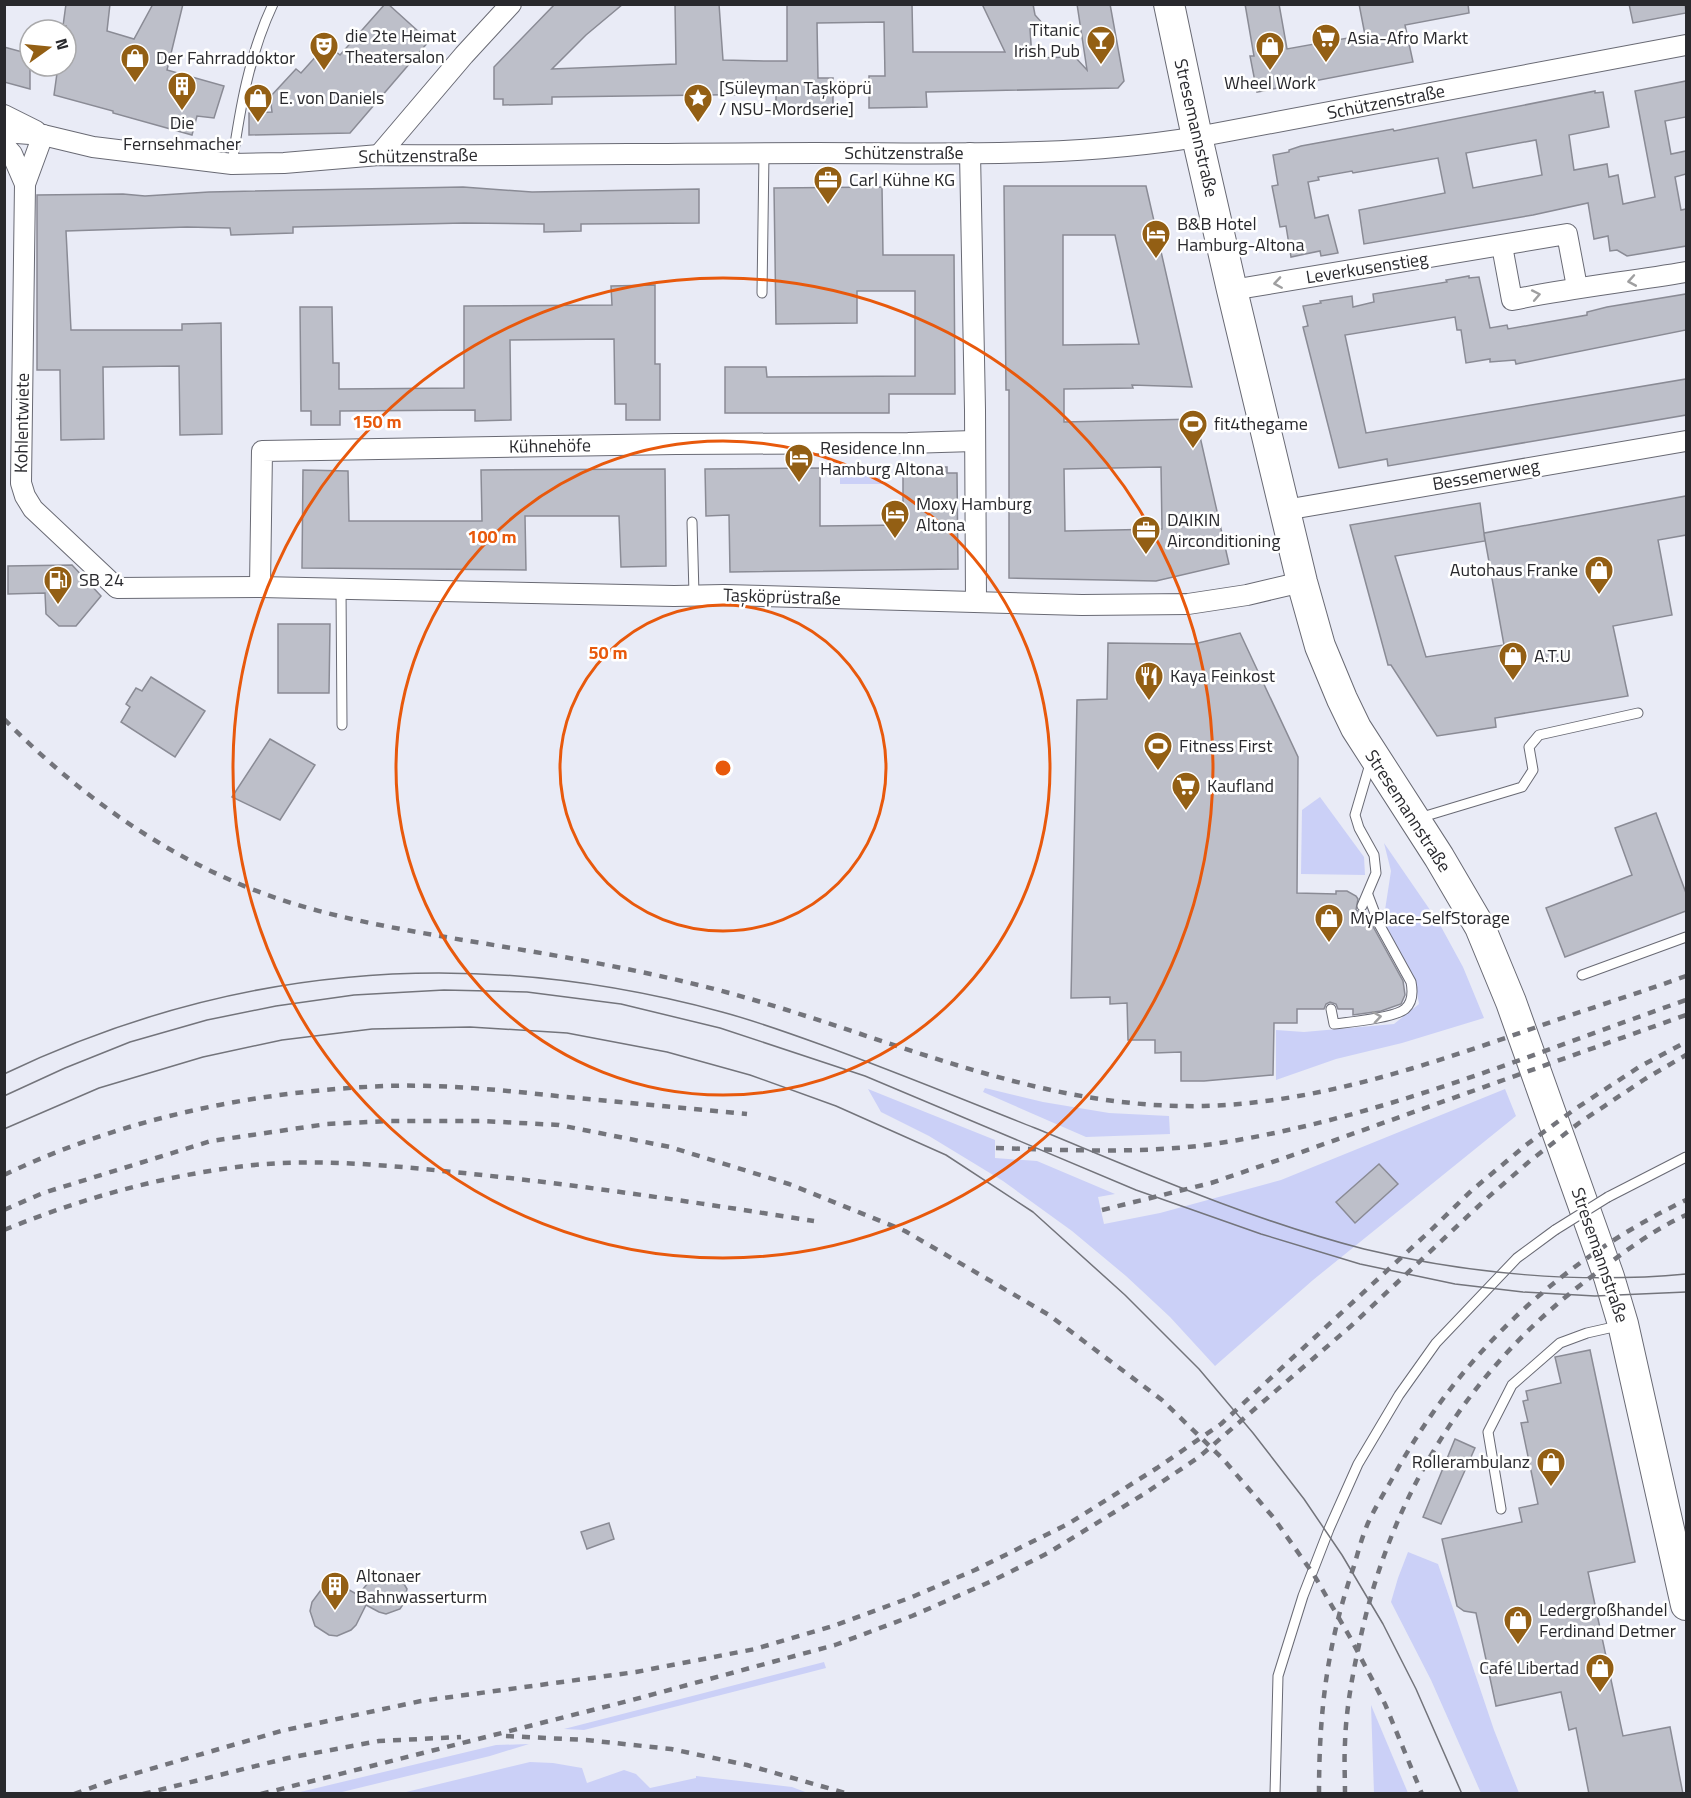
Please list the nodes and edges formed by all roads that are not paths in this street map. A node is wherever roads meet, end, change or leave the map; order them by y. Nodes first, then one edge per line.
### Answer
1 (273, 4) edge
2 (511, 4) edge
3 (1169, 4) edge
4 (1686, 45) edge
5 (4, 115) edge
6 (4, 132) edge
7 (43, 135) junction
8 (1197, 137) junction
9 (4, 145) edge
10 (764, 153) junction
11 (970, 153) junction
12 (380, 155) junction
13 (232, 164) junction
14 (26, 184) junction
15 (1502, 246) junction
16 (1686, 272) edge
17 (1577, 287) junction
18 (1233, 290) junction
19 (762, 293) dead end
20 (974, 441) junction
21 (1686, 441) edge
22 (1285, 510) junction
23 (692, 522) dead end
24 (1302, 582) junction
25 (260, 587) junction
26 (340, 589) junction
27 (694, 594) junction
28 (976, 602) junction
29 (1638, 713) dead end
30 (342, 725) dead end
31 (1373, 756) junction
32 (1414, 820) junction
33 (1368, 896) junction
34 (1362, 906) dead end
35 (1686, 937) edge
36 (1582, 975) dead end
37 (1331, 1010) dead end
38 (1686, 1157) edge
39 (1623, 1324) junction
40 (1502, 1509) dead end
41 (1686, 1605) edge
42 (1275, 1794) edge

1 - 13 lane
2 - 12 street
3 - 8 main road, Stresemannstraße
4 - 8 street, Schützenstraße
5 - 7 street, Schützenstraße
6 - 7 street, Schützenstraße
7 - 13 street, Schützenstraße
7 - 14 street, Kohlentwiete
8 - 11 street, Schützenstraße
8 - 18 main road, Stresemannstraße
9 - 14 street, Kohlentwiete
10 - 11 street, Schützenstraße
10 - 12 street, Schützenstraße
10 - 19 lane
11 - 20 street
12 - 13 street, Schützenstraße
14 - 25 street, Kohlentwiete
15 - 17 street, Leverkusenstieg
15 -> 17 street
15 -> 18 street, Leverkusenstieg
16 -> 17 street
18 - 22 main road, Stresemannstraße
20 - 25 street, Kühnehöfe
20 - 28 street
21 - 22 street, Bessemerweg
22 - 24 main road, Stresemannstraße
23 - 27 lane
24 - 28 street, Taşköprüstraße
24 - 31 main road, Stresemannstraße
25 - 26 street, Taşköprüstraße
26 - 27 street, Taşköprüstraße
26 - 30 lane
27 - 28 street, Taşköprüstraße
29 - 32 lane
31 - 32 main road, Stresemannstraße
31 - 33 lane
32 - 39 main road, Stresemannstraße
33 - 34 lane
37 -> 33 lane
35 - 36 lane
38 - 42 lane, bridge
39 - 40 lane
39 - 41 main road, Stresemannstraße

